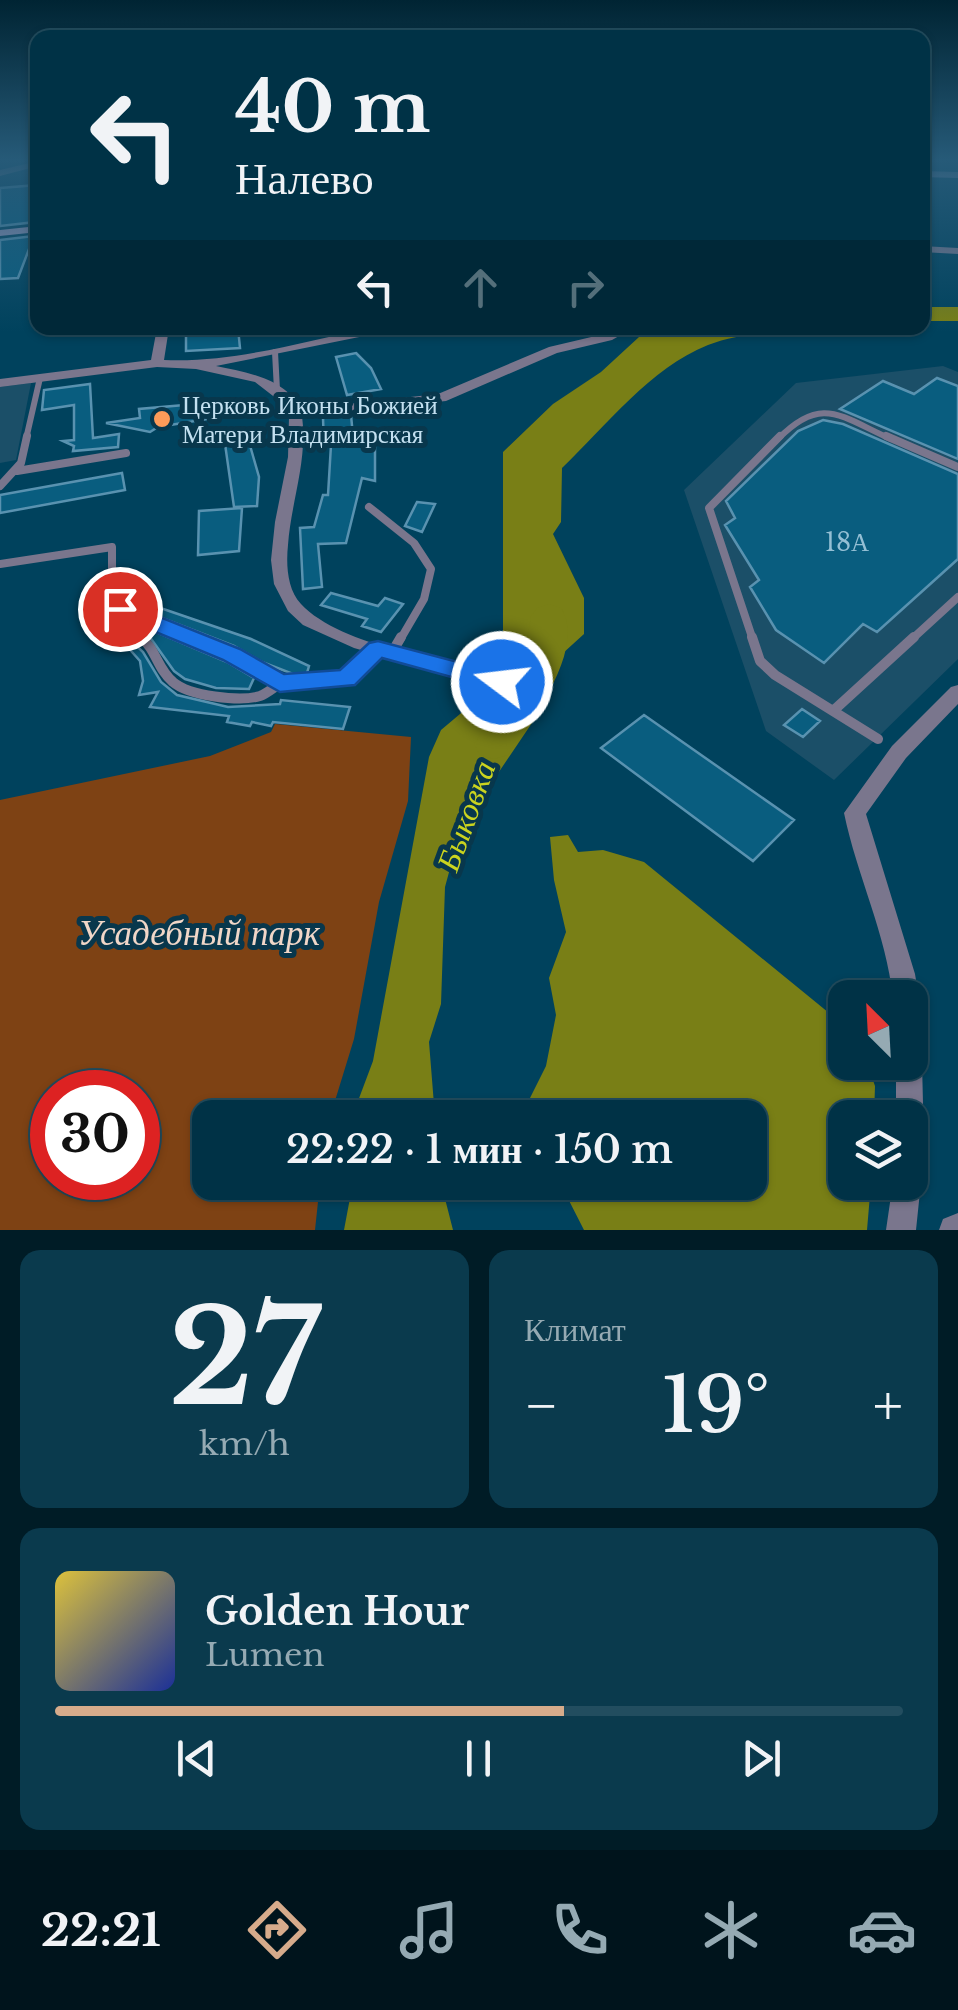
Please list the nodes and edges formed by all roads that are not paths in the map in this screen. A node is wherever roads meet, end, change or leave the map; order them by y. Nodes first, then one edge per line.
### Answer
1 (30, 229) edge
2 (0, 232) edge
3 (930, 249) edge
4 (958, 251) edge
5 (162, 335) edge
6 (352, 335) edge
7 (613, 335) edge
8 (275, 352) junction
9 (158, 363) junction
10 (196, 365) junction
11 (40, 378) junction
12 (0, 383) edge
13 (277, 390) junction
14 (296, 413) junction
15 (126, 453) dead end
16 (958, 467) edge
17 (17, 471) junction
18 (0, 486) edge
19 (369, 507) dead end
20 (0, 564) edge
21 (958, 598) edge
22 (120, 609) junction
23 (386, 649) junction
24 (502, 682) dead end
25 (280, 684) junction
26 (958, 692) edge
27 (833, 711) junction
28 (878, 739) dead end
29 (902, 980) edge
30 (905, 1200) edge
31 (901, 1230) edge

1 - 2 street
3 - 4 street
5 - 9 street
6 - 8 street
7 - 14 street
8 - 10 street
8 - 13 lane
9 - 10 street
9 - 11 street
10 - 13 street
11 - 12 street
11 - 17 lane
13 - 14 street
14 - 23 street
15 - 17 lane
16 - 27 lane
17 - 18 lane
19 - 23 lane
20 - 22 lane
21 - 27 lane
22 - 25 lane
22 - 25 lane
23 - 24 street
23 - 25 lane
26 - 29 street
27 - 28 lane
30 - 31 street

